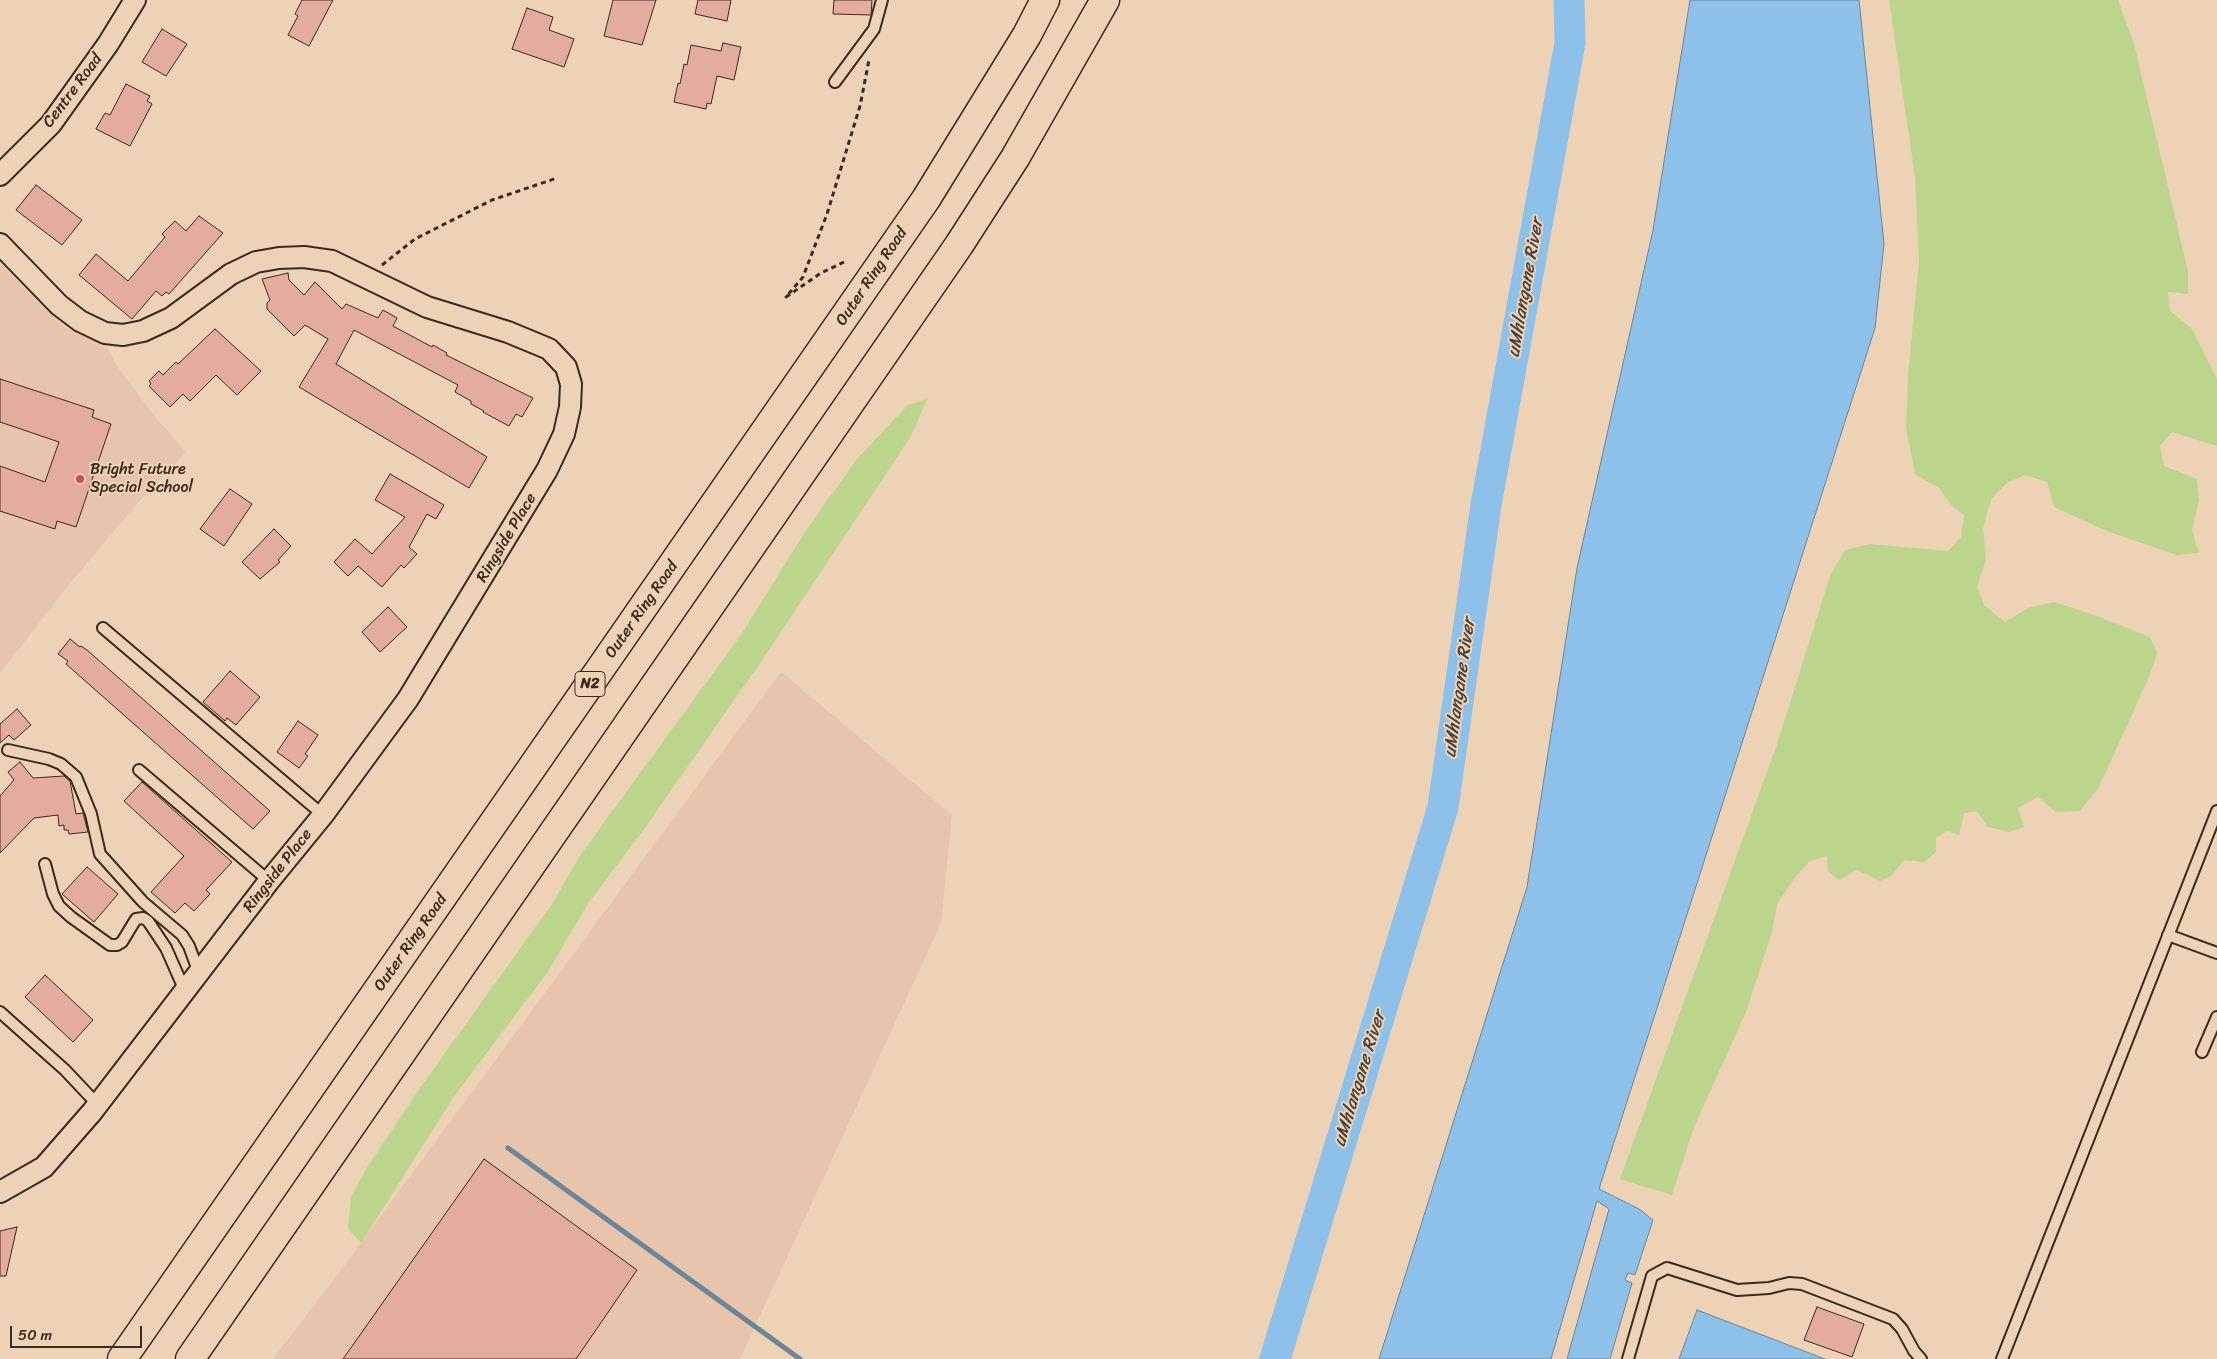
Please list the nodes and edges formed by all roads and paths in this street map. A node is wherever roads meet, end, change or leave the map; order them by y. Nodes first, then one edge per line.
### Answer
1 (135, 0) edge
2 (882, 0) edge
3 (1045, 0) edge
4 (1105, 0) edge
5 (874, 29) junction
6 (835, 82) dead end
7 (0, 175) edge
8 (556, 178) dead end
9 (0, 244) edge
10 (844, 262) dead end
11 (365, 277) junction
12 (103, 628) dead end
13 (8, 750) dead end
14 (139, 770) dead end
15 (2217, 811) edge
16 (322, 815) junction
17 (2213, 835) edge
18 (45, 864) dead end
19 (269, 881) junction
20 (2168, 935) junction
21 (2217, 953) edge
22 (199, 973) junction
23 (185, 991) junction
24 (0, 1012) edge
25 (2217, 1017) edge
26 (2202, 1052) dead end
27 (98, 1105) junction
28 (0, 1192) edge
29 (122, 1359) edge
30 (190, 1359) edge
31 (1628, 1359) edge
32 (1921, 1359) edge
33 (2002, 1359) edge

1 - 7 street, Centre Road
2 - 5 lane
3 - 29 highway, Outer Ring Road / N2
4 - 30 highway
5 - 6 lane
5 - 10 path
8 - 11 path
9 - 11 street, Ringside Place
11 - 16 street, Ringside Place
12 - 16 lane
13 - 22 lane
14 - 19 lane
15 - 17 lane
16 - 19 street, Ringside Place
17 - 20 lane
18 - 23 lane
19 - 22 street, Ringside Place
20 - 21 lane
20 - 33 lane
22 - 23 street, Ringside Place
23 - 27 street, Ringside Place
24 - 27 lane
25 - 26 lane
27 - 28 street, Ringside Place
31 - 32 lane

